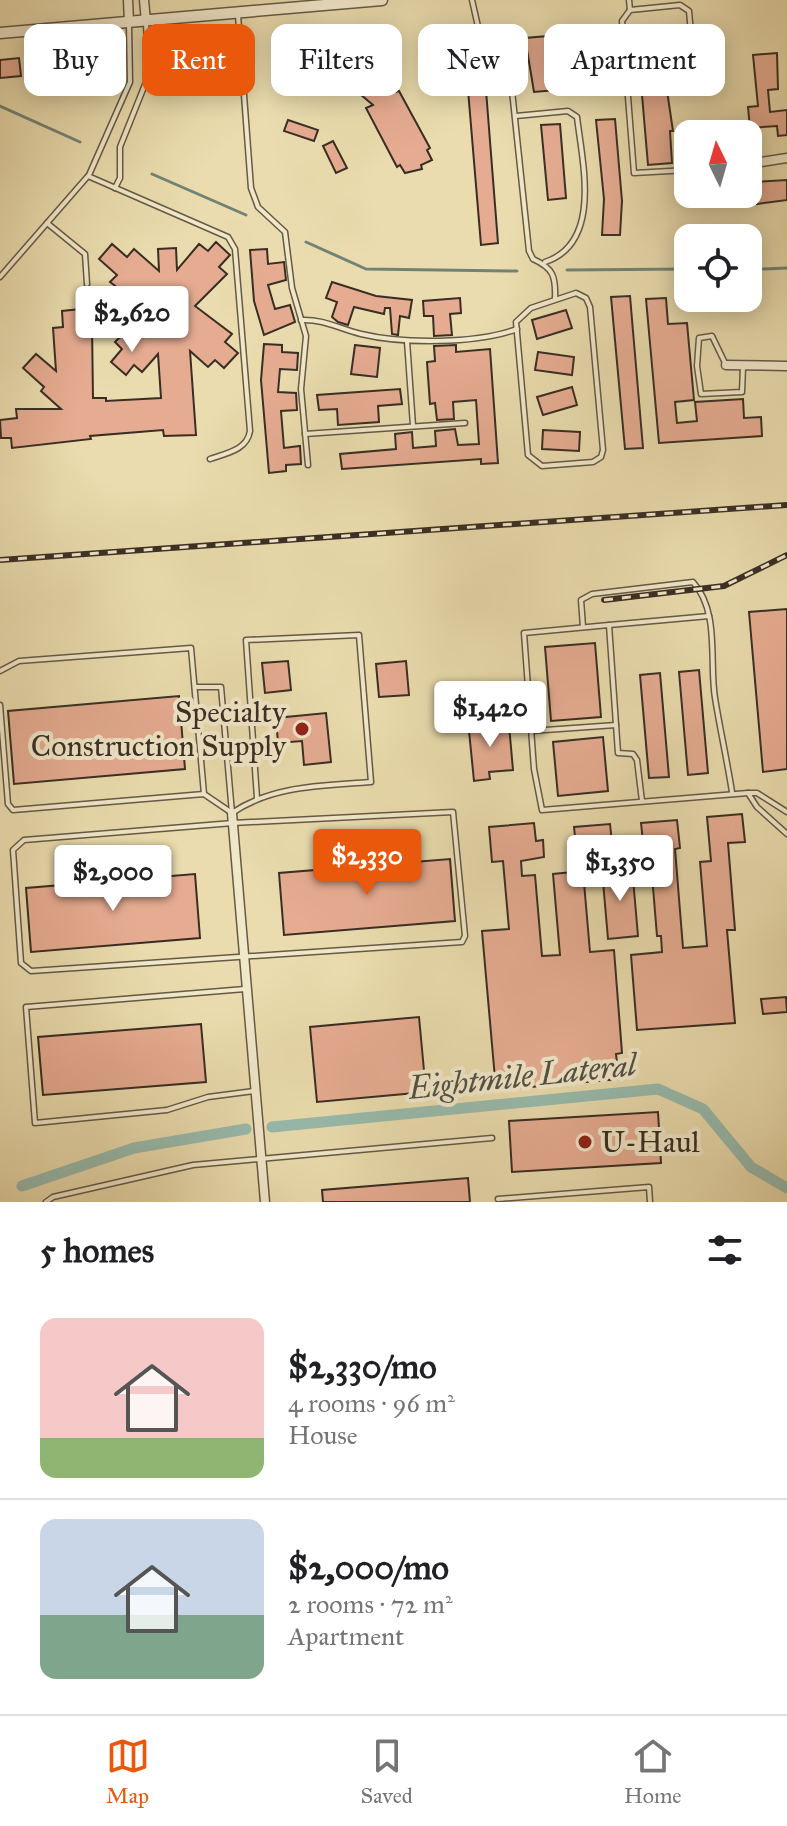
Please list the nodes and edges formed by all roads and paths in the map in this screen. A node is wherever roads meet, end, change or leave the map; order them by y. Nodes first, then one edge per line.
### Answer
1 (128, 0) edge
2 (144, 0) edge
3 (382, 0) edge
4 (472, 0) edge
5 (629, 0) edge
6 (680, 2) edge
7 (630, 10) junction
8 (238, 13) junction
9 (146, 21) junction
10 (129, 22) junction
11 (691, 24) edge
12 (0, 33) edge
13 (515, 116) junction
14 (787, 158) edge
15 (762, 162) edge
16 (674, 171) edge
17 (88, 176) junction
18 (115, 188) junction
19 (47, 223) junction
20 (545, 262) junction
21 (0, 277) edge
22 (87, 284) dead end
23 (555, 299) junction
24 (301, 320) junction
25 (517, 329) junction
26 (407, 341) junction
27 (726, 365) joint
28 (743, 365) junction
29 (787, 366) edge
30 (465, 423) dead end
31 (413, 426) junction
32 (305, 434) junction
33 (210, 459) dead end
34 (308, 465) dead end
35 (709, 616) junction
36 (609, 625) junction
37 (583, 627) junction
38 (0, 671) edge
39 (194, 687) junction
40 (0, 705) edge
41 (616, 725) junction
42 (531, 731) junction
43 (732, 792) junction
44 (748, 793) junction
45 (204, 794) junction
46 (257, 798) junction
47 (642, 801) junction
48 (787, 812) edge
49 (233, 818) junction
50 (787, 823) edge
51 (782, 828) junction
52 (787, 834) edge
53 (244, 957) junction
54 (247, 989) junction
55 (256, 1090) junction
56 (492, 1138) dead end
57 (262, 1159) junction
58 (498, 1199) dead end
59 (46, 1202) edge
60 (265, 1202) edge
61 (650, 1202) edge

1 - 10 street
2 - 9 street
3 - 8 street
4 - 13 lane
5 - 7 lane
6 - 7 lane
6 - 11 lane
7 - 16 lane
8 - 9 street
8 - 24 lane
9 - 10 street
9 - 18 lane
10 - 12 street
10 - 17 lane
13 - 20 lane
13 - 20 lane
14 - 15 street
17 - 18 lane
17 - 19 lane
18 - 33 lane
19 - 21 lane
19 - 22 lane
20 - 23 lane
23 - 25 lane
23 - 25 lane
24 - 26 lane
24 - 32 lane
25 - 26 lane
26 - 31 lane
27 - 28 street
27 - 28 lane
28 - 29 street
30 - 31 lane
31 - 32 lane
32 - 34 lane
35 - 36 lane
35 - 37 lane
35 - 43 lane
36 - 37 lane
36 - 41 lane
37 - 42 lane
38 - 39 lane
39 - 45 lane
39 - 49 lane
40 - 45 lane
41 - 42 lane
41 - 47 lane
42 - 47 lane
43 - 44 lane
43 - 47 lane
44 - 48 lane
44 - 51 lane
45 - 49 lane
46 - 46 lane
46 - 49 lane
49 - 53 street
49 - 53 lane
49 - 53 lane
50 - 51 lane
51 - 52 lane
53 - 54 street
54 - 55 street
54 - 55 lane
55 - 57 street
56 - 57 lane
57 - 59 lane
57 - 60 street
58 - 61 lane

